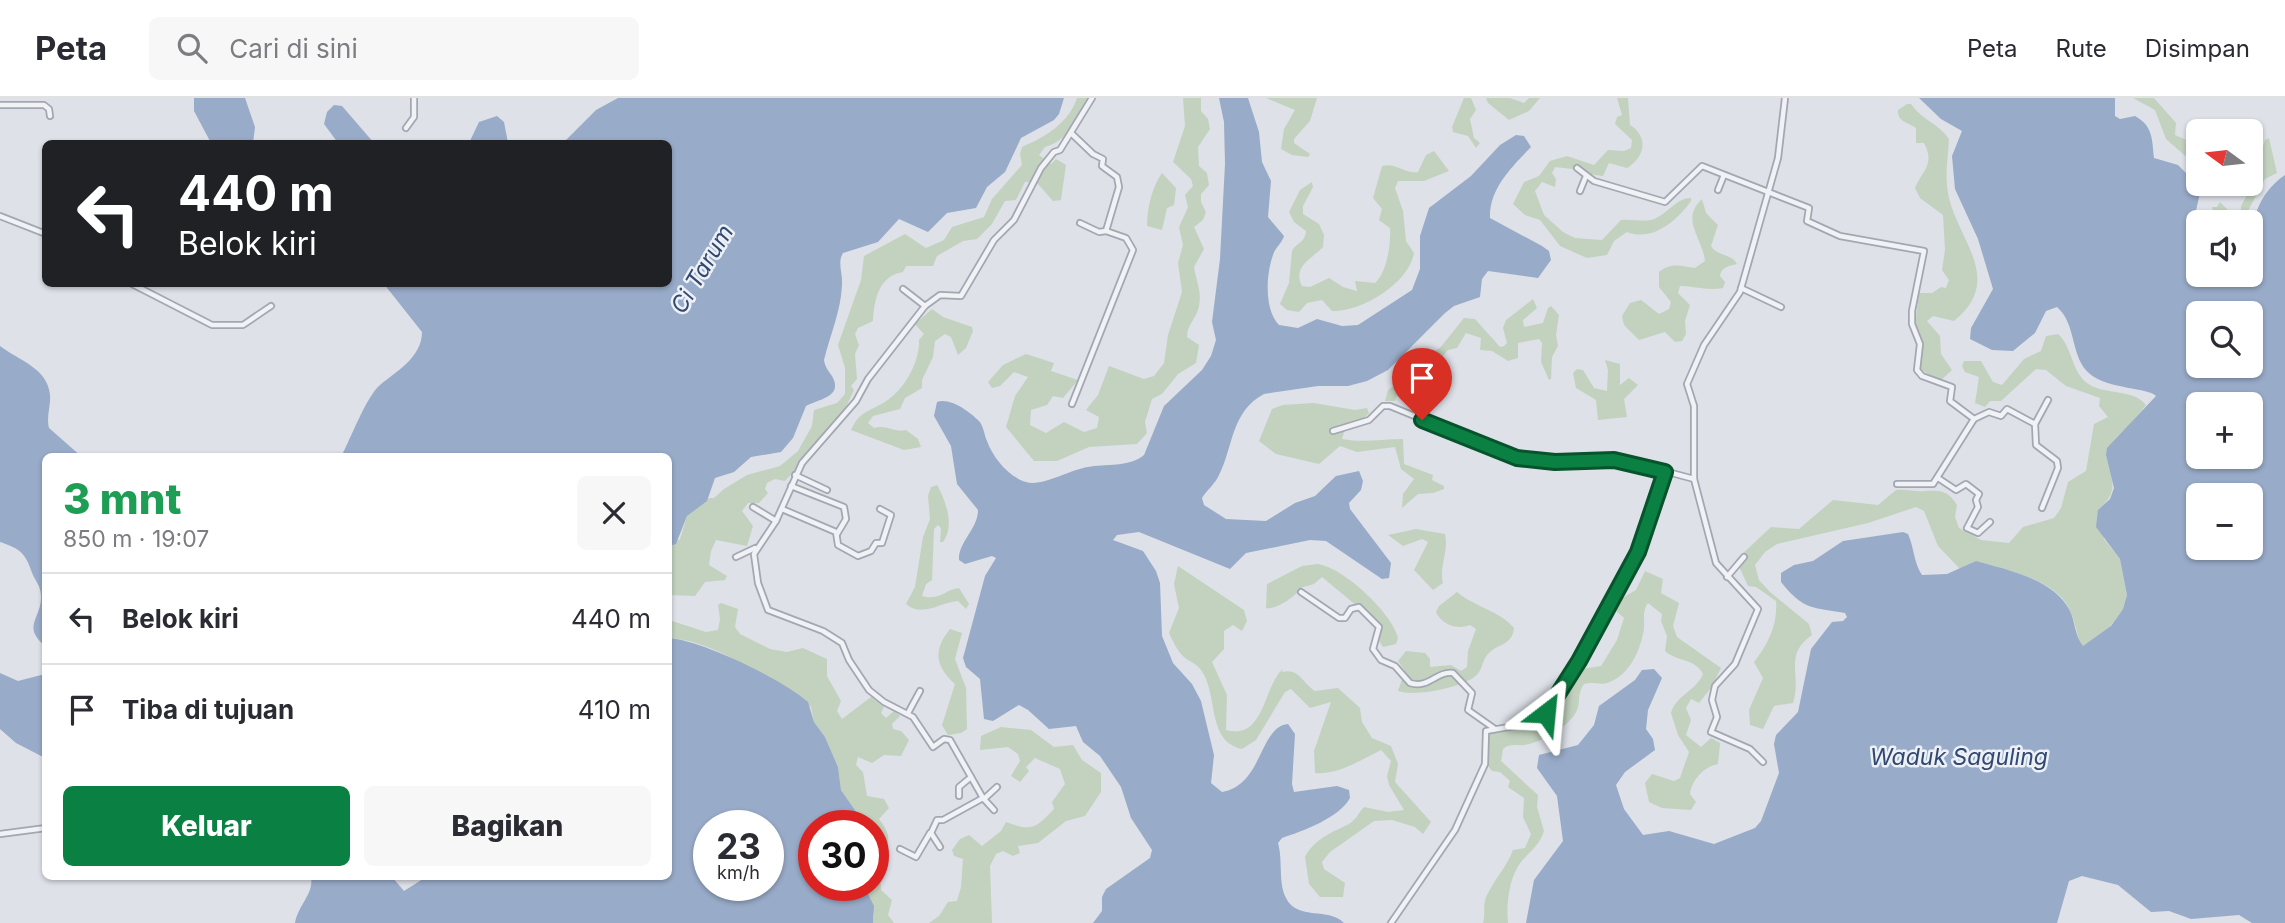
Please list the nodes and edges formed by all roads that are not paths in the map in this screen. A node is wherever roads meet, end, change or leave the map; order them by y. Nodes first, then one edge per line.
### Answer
1 (414, 98) edge
2 (1092, 98) edge
3 (1785, 98) edge
4 (0, 105) edge
5 (50, 116) dead end
6 (406, 128) dead end
7 (1071, 133) junction
8 (1577, 168) dead end
9 (1724, 175) junction
10 (1586, 176) junction
11 (1718, 190) dead end
12 (1580, 191) dead end
13 (1770, 191) junction
14 (0, 216) edge
15 (1080, 223) dead end
16 (1106, 231) junction
17 (42, 232) edge
18 (138, 287) edge
19 (1741, 288) junction
20 (903, 289) dead end
21 (271, 306) dead end
22 (925, 306) junction
23 (1781, 307) dead end
24 (2048, 400) dead end
25 (1072, 404) dead end
26 (1974, 419) junction
27 (2035, 424) junction
28 (1333, 431) dead end
29 (1665, 472) junction
30 (795, 475) junction
31 (1938, 478) junction
32 (1694, 479) junction
33 (1897, 484) dead end
34 (791, 486) junction
35 (827, 490) dead end
36 (753, 507) dead end
37 (2042, 508) dead end
38 (782, 509) junction
39 (880, 509) dead end
40 (776, 522) junction
41 (1990, 522) dead end
42 (837, 534) junction
43 (755, 548) junction
44 (736, 556) dead end
45 (1744, 557) dead end
46 (1727, 577) junction
47 (1301, 592) dead end
48 (920, 691) dead end
49 (908, 713) junction
50 (1496, 729) junction
51 (1763, 762) dead end
52 (971, 777) junction
53 (997, 787) dead end
54 (959, 796) dead end
55 (984, 799) junction
56 (994, 810) dead end
57 (42, 829) edge
58 (931, 832) junction
59 (0, 834) edge
60 (940, 847) dead end
61 (900, 849) dead end
62 (1391, 923) edge

1 - 6 street
2 - 7 street
3 - 13 street
4 - 5 street
7 - 16 street
7 - 22 street
8 - 10 street
9 - 10 street
9 - 11 street
9 - 13 street
10 - 12 street
13 - 19 street
13 - 26 street
14 - 17 street
15 - 16 street
16 - 25 street
18 - 21 street
19 - 23 street
19 - 32 street
20 - 22 street
22 - 30 street
24 - 27 street
26 - 27 street
26 - 31 street
27 - 37 street
28 - 29 street
29 - 32 street
29 - 50 street
30 - 34 street
30 - 35 street
31 - 33 street
31 - 41 street
32 - 46 street
34 - 38 street
34 - 42 street
36 - 40 street
38 - 40 street
38 - 42 street
39 - 42 street
40 - 43 street
43 - 44 street
43 - 49 street
45 - 46 street
46 - 51 street
47 - 50 street
48 - 49 street
49 - 52 street
50 - 62 street
52 - 54 street
52 - 55 street
53 - 55 street
55 - 56 street
55 - 58 street
57 - 59 street
58 - 60 street
58 - 61 street

